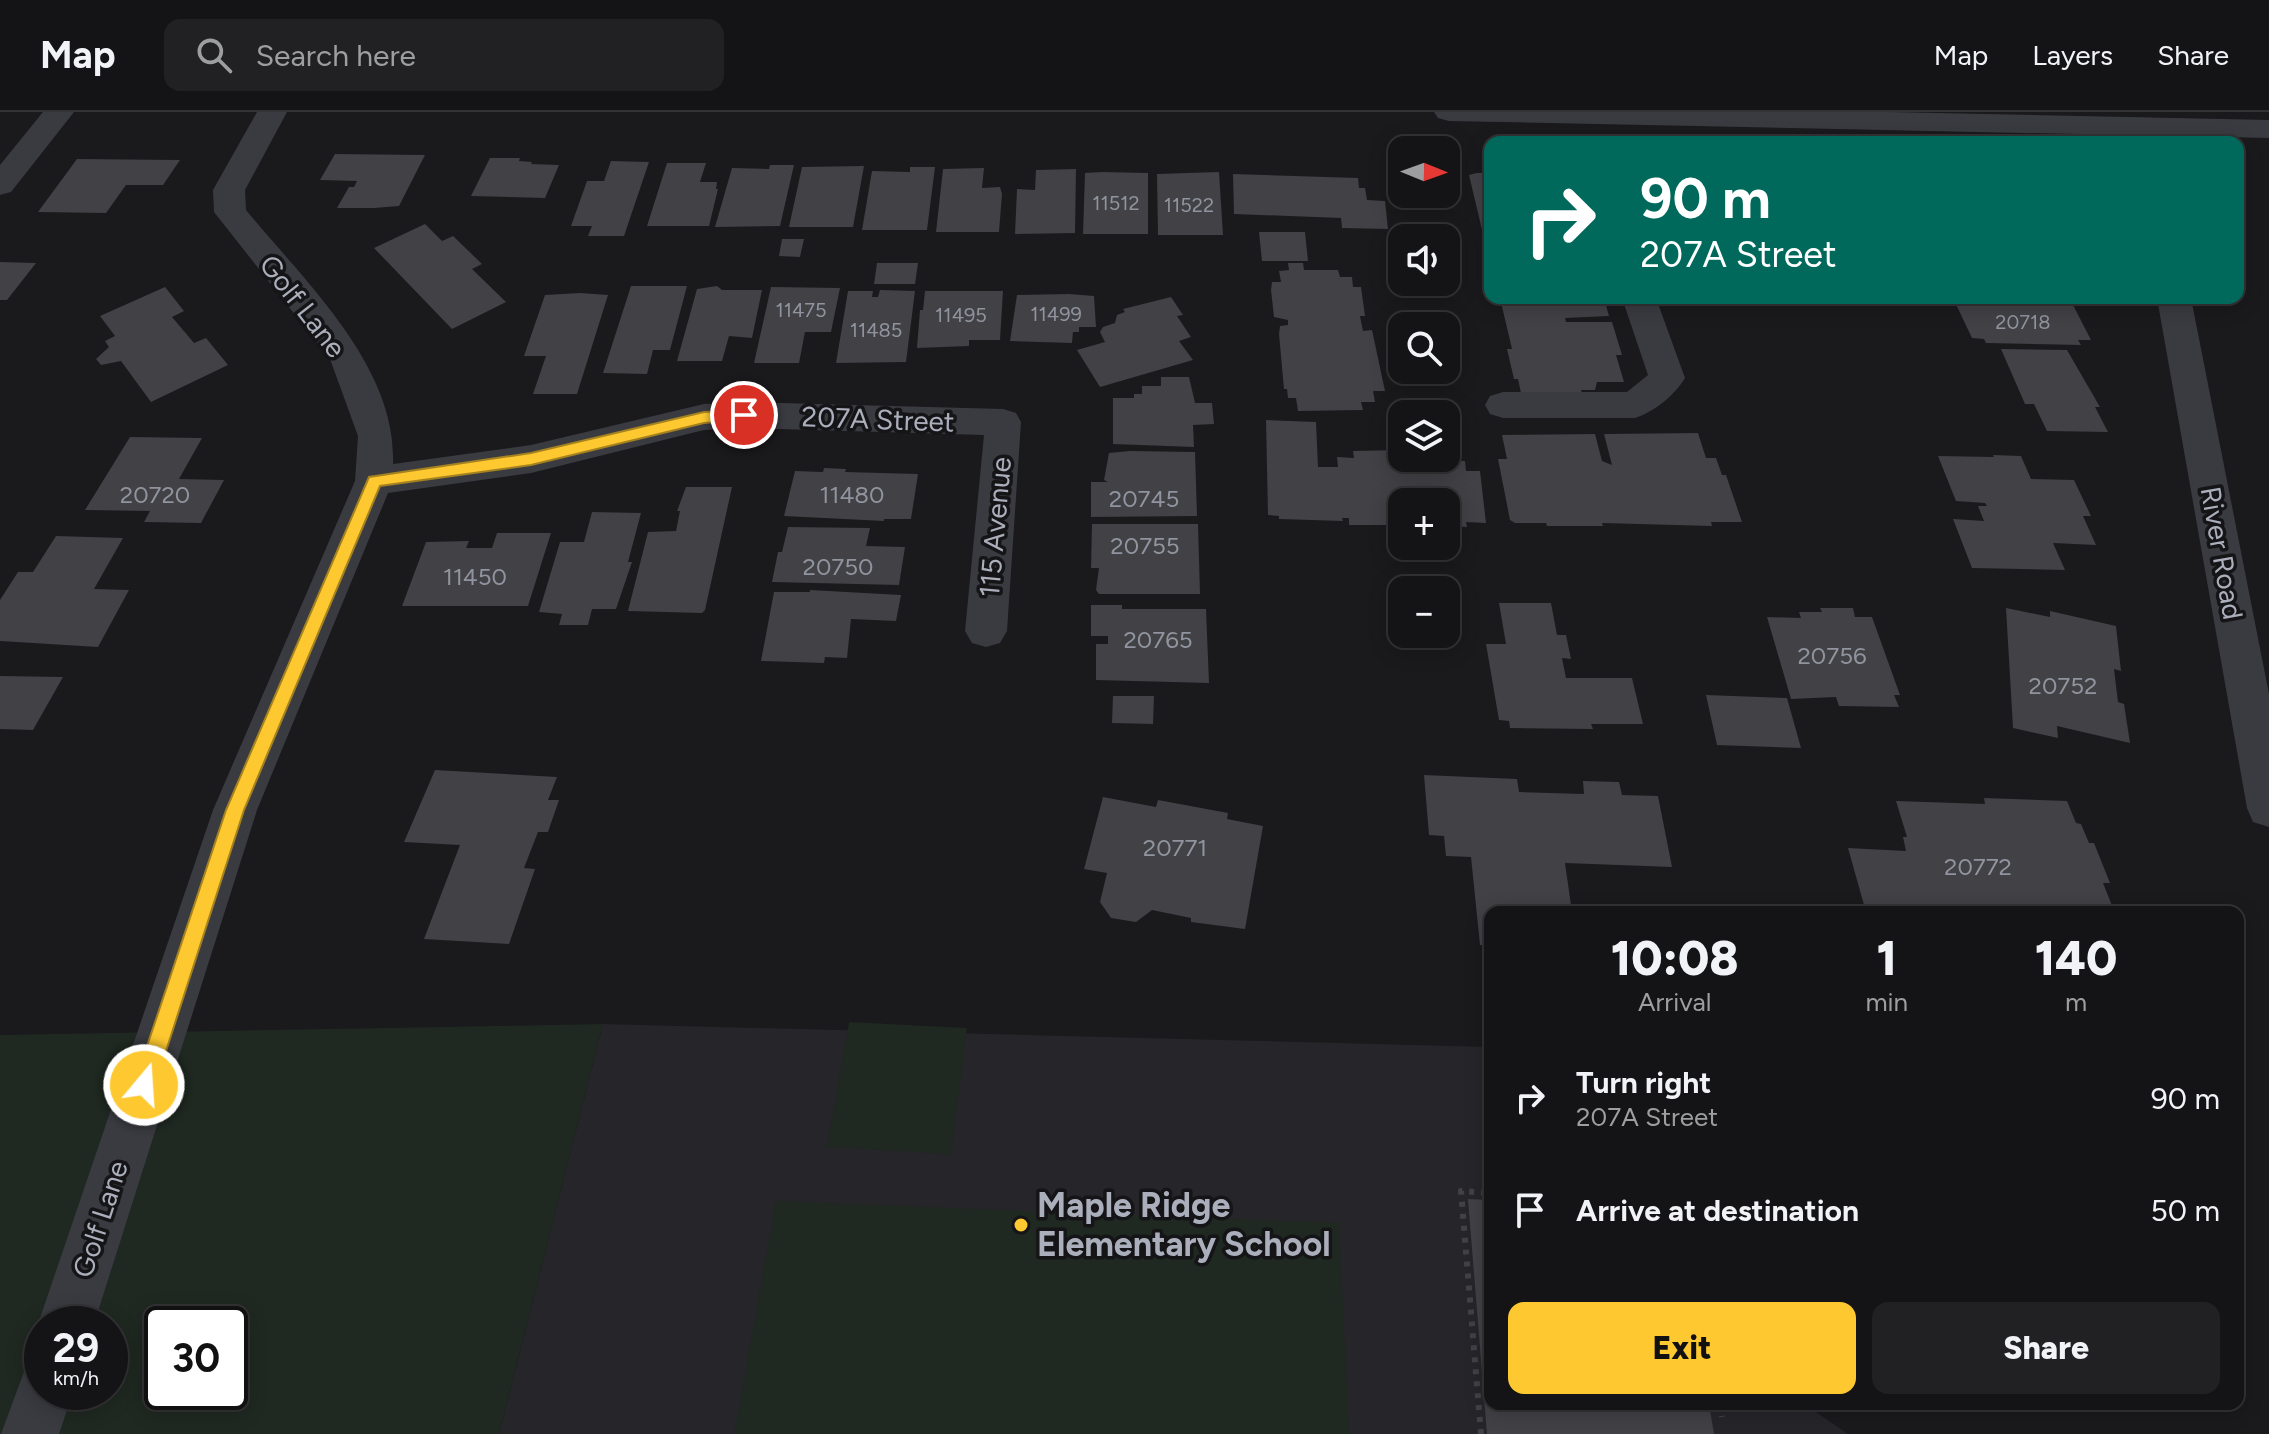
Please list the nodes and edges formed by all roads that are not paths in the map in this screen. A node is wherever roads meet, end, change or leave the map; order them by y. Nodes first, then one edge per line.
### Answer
1 (59, 112) edge
2 (272, 112) edge
3 (1449, 112) edge
4 (2105, 127) edge
5 (1579, 128) edge
6 (2269, 129) edge
7 (0, 185) edge
8 (1641, 304) edge
9 (2175, 304) edge
10 (1503, 405) dead end
11 (1003, 422) joint
12 (374, 481) junction
13 (986, 631) dead end
14 (2269, 808) edge
15 (72, 1306) edge
16 (38, 1410) edge
17 (30, 1434) edge

1 - 7 street
2 - 12 street, Golf Lane
3 - 5 street
4 - 5 street
4 - 6 street
8 - 10 street
9 - 14 street, River Road
11 - 12 street, 207A Street
11 - 13 street, 115 Avenue
12 - 15 street, Golf Lane
16 - 17 street

